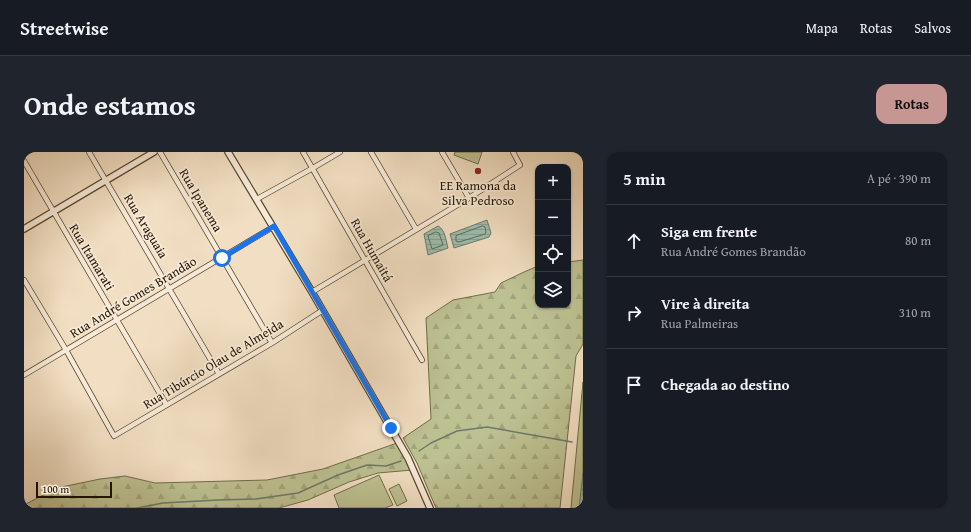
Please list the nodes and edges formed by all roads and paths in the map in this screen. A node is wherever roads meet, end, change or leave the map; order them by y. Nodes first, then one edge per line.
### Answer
1 (89, 152) edge
2 (154, 152) edge
3 (160, 152) edge
4 (228, 152) edge
5 (303, 152) edge
6 (340, 152) edge
7 (371, 152) edge
8 (442, 152) edge
9 (513, 152) edge
10 (24, 161) edge
11 (313, 168) junction
12 (106, 181) junction
13 (469, 198) junction
14 (257, 199) junction
15 (53, 212) junction
16 (274, 226) junction
17 (416, 229) junction
18 (24, 230) edge
19 (222, 258) junction
20 (365, 259) junction
21 (24, 280) edge
22 (169, 288) junction
23 (312, 292) junction
24 (322, 310) junction
25 (117, 320) junction
26 (272, 343) junction
27 (66, 350) junction
28 (422, 360) dead end
29 (24, 374) edge
30 (219, 374) junction
31 (166, 404) junction
32 (430, 508) edge

1 - 12 street, Rua Araguaia
2 - 12 street
3 - 19 street, Rua Ipanema
4 - 14 street
5 - 11 street, Rua Humaitá
6 - 11 street
7 - 17 street
8 - 13 street
9 - 13 street
10 - 15 street, Rua Itamarati
11 - 14 street
11 - 20 street, Rua Humaitá
12 - 15 street
12 - 22 street, Rua Araguaia
13 - 17 street
14 - 16 street
15 - 18 street
15 - 25 street, Rua Itamarati
16 - 19 street, Rua André Gomes Brandão
16 - 23 street
17 - 20 street
19 - 22 street, Rua André Gomes Brandão
19 - 26 street, Rua Ipanema
20 - 23 street
20 - 28 street, Rua Humaitá
21 - 27 street
22 - 25 street, Rua André Gomes Brandão
22 - 30 street, Rua Araguaia
23 - 24 street
24 - 26 street, Rua Tibúrcio Olau de Almeida
24 - 32 street
25 - 27 street, Rua André Gomes Brandão
25 - 31 street, Rua Itamarati
26 - 30 street, Rua Tibúrcio Olau de Almeida
27 - 29 street, Rua André Gomes Brandão
27 - 31 street, Rua Tibúrcio Olau de Almeida
30 - 31 street, Rua Tibúrcio Olau de Almeida

